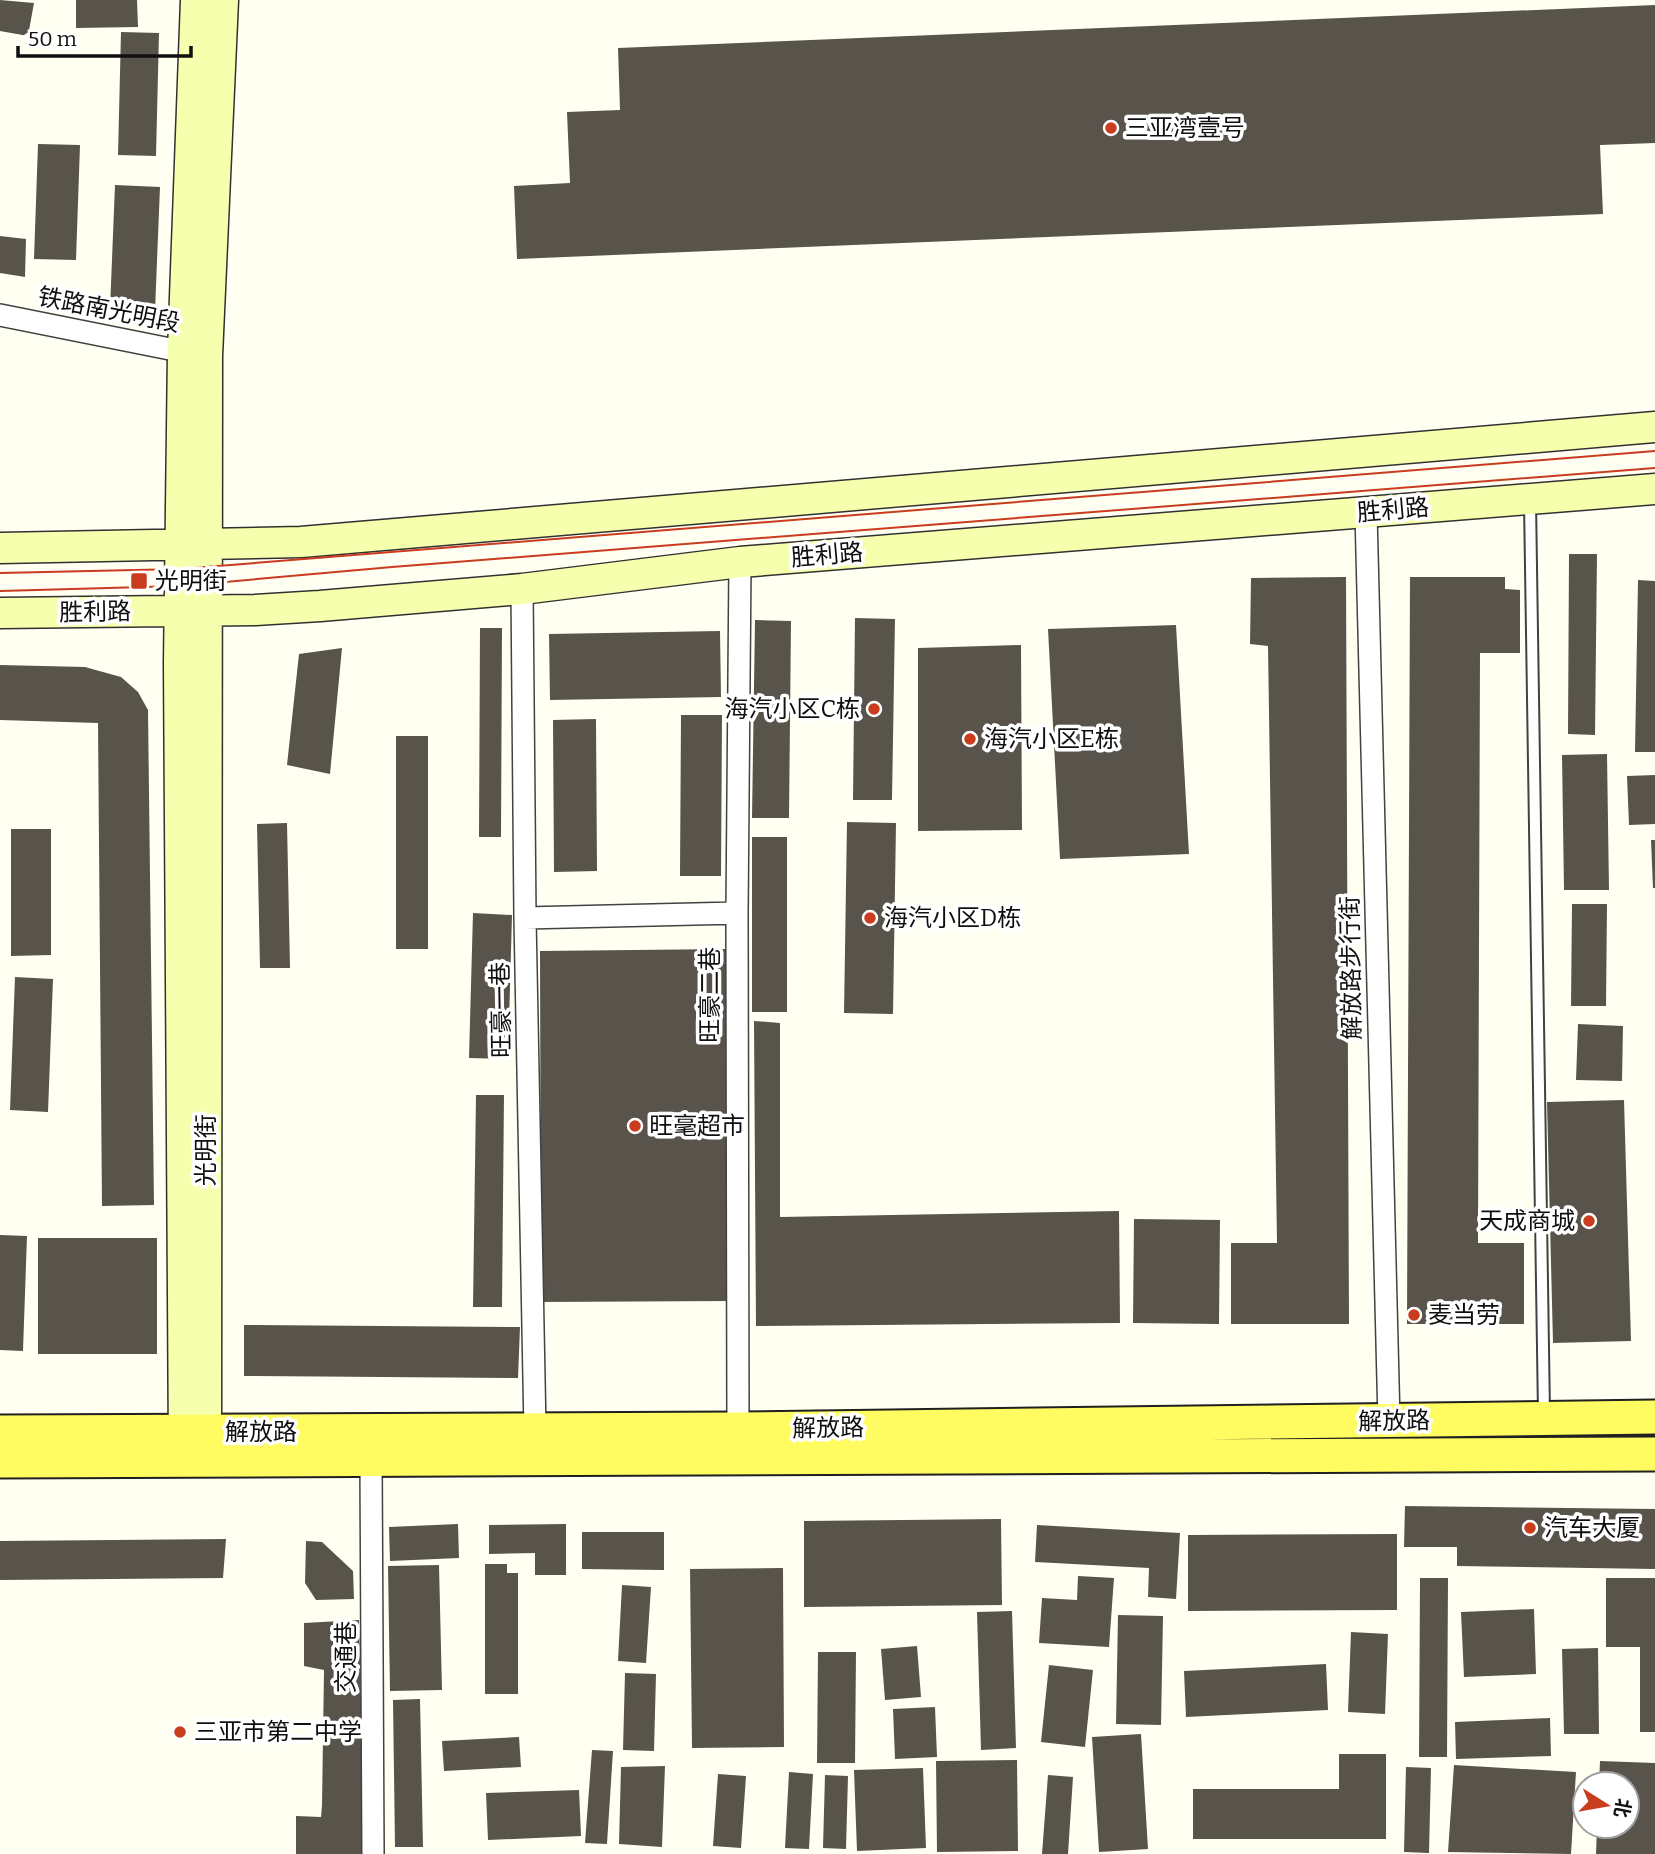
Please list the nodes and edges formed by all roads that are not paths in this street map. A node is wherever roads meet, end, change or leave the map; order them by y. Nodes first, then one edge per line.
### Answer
1 (196, 0) edge
2 (223, 0) edge
3 (0, 315) edge
4 (195, 354) junction
5 (1655, 427) edge
6 (1655, 489) edge
7 (1530, 499) junction
8 (1366, 513) junction
9 (194, 544) junction
10 (0, 548) edge
11 (740, 562) junction
12 (522, 589) junction
13 (194, 610) junction
14 (0, 613) edge
15 (737, 913) junction
16 (525, 918) junction
17 (1655, 1417) edge
18 (1544, 1418) junction
19 (1388, 1422) junction
20 (738, 1429) junction
21 (535, 1430) junction
22 (0, 1432) edge
23 (195, 1446) junction
24 (1655, 1454) edge
25 (370, 1459) junction
26 (0, 1461) edge
27 (373, 1854) edge

1 - 4 main road, 光明街
2 - 4 main road, 光明街
3 - 4 street, 铁路南光明段
4 - 9 main road, 光明街
5 - 9 main road
6 - 7 main road, 胜利路
7 - 8 main road, 胜利路
7 - 18 lane
8 - 11 main road, 胜利路
8 - 19 street, 解放路步行街
9 - 10 main road
9 - 13 main road, 光明街
11 - 12 main road, 胜利路
11 - 15 street, 旺豪二巷
12 - 13 main road, 胜利路
12 - 16 street, 旺豪一巷
13 - 14 main road, 胜利路
13 - 23 main road, 光明街
15 - 16 street
15 - 20 street, 旺豪二巷
16 - 21 street, 旺豪一巷
17 - 18 main road, 解放路
18 - 19 main road, 解放路
19 - 20 main road, 解放路
20 - 21 main road, 解放路
21 - 23 main road, 解放路
22 - 23 main road, 解放路
23 - 25 main road, 解放路
23 - 26 main road, 解放路
24 - 25 main road, 解放路
25 - 27 street, 交通巷

